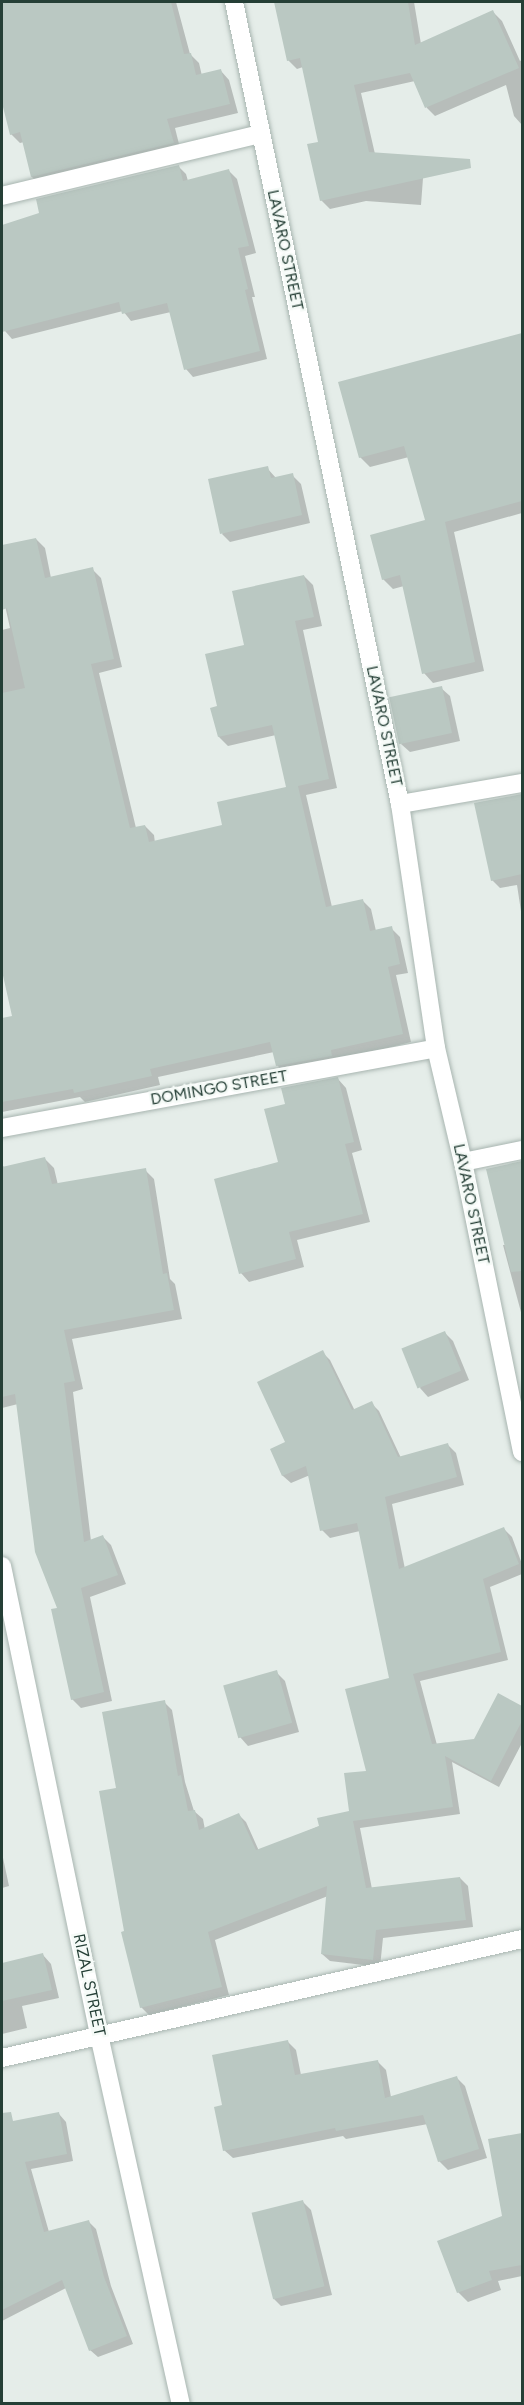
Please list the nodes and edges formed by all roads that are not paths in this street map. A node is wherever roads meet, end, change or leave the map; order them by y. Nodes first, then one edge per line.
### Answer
1 (234, 2) edge
2 (260, 134) junction
3 (2, 196) edge
4 (522, 783) edge
5 (400, 804) junction
6 (436, 1048) junction
7 (2, 1128) edge
8 (522, 1150) edge
9 (463, 1162) junction
10 (522, 1452) edge
11 (2, 1566) edge
12 (522, 1938) edge
13 (99, 2035) junction
14 (2, 2058) edge
15 (181, 2403) edge

1 - 2 street, LAVARO STREET
2 - 3 street
2 - 5 street, LAVARO STREET
4 - 5 street
5 - 6 street, LAVARO STREET
6 - 7 street, DOMINGO STREET
6 - 9 street, LAVARO STREET
8 - 9 street
9 - 10 street, LAVARO STREET
11 - 13 street, RIZAL STREET
12 - 13 street
13 - 14 street
13 - 15 street, RIZAL STREET

